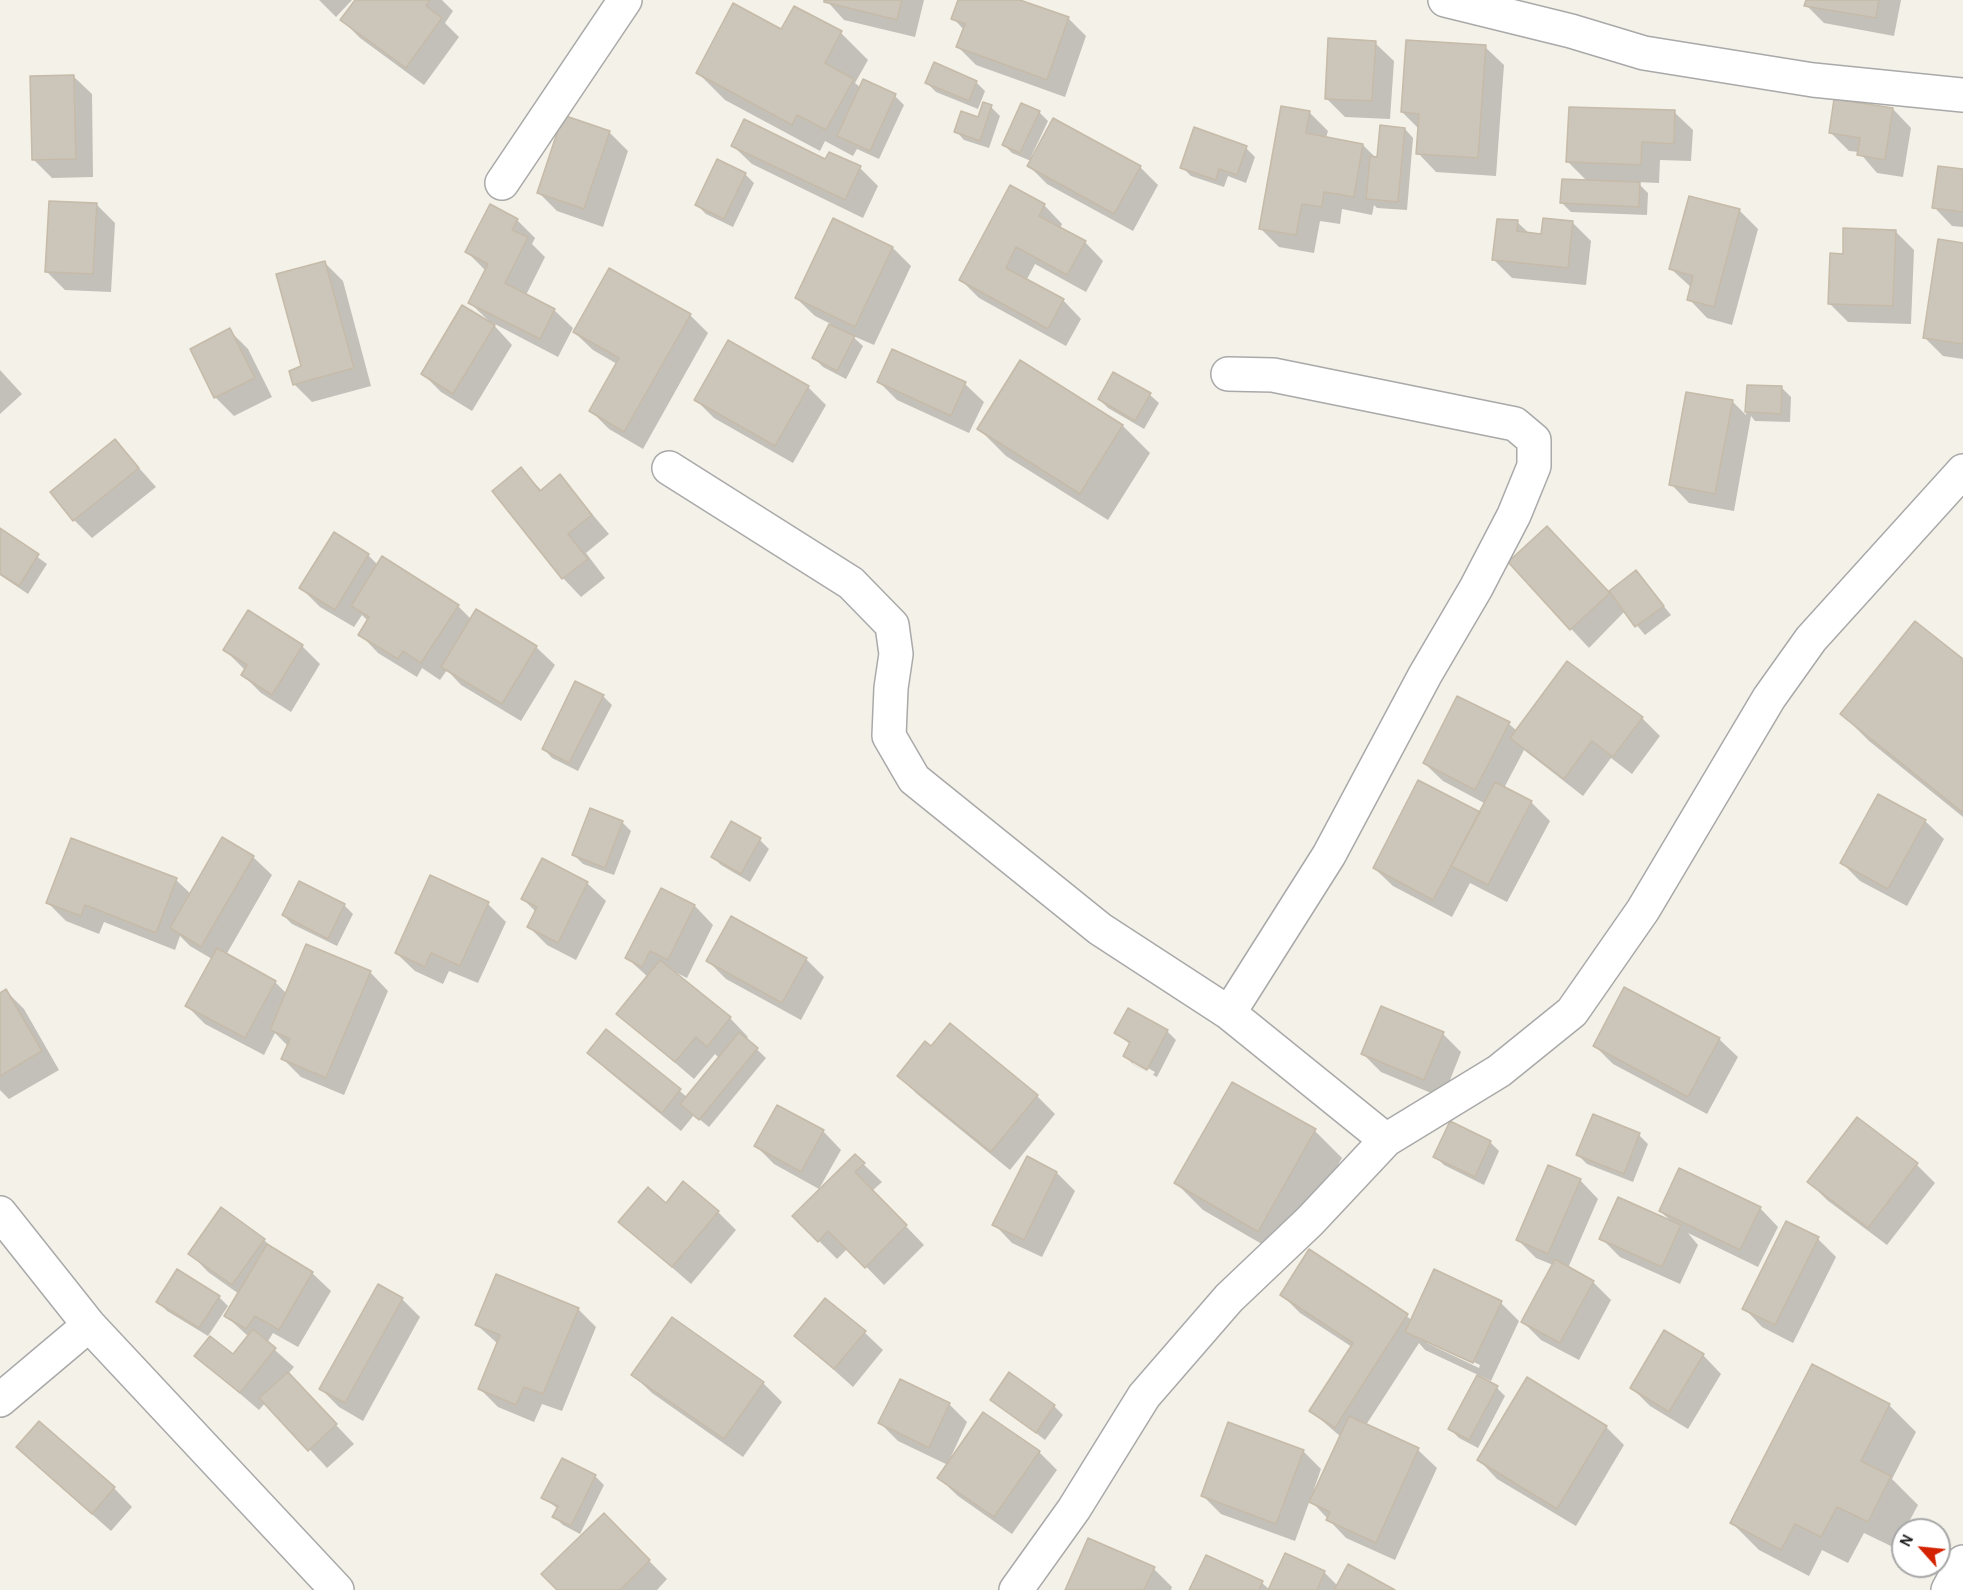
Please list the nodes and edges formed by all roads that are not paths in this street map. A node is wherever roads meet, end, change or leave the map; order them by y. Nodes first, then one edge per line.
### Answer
1 (626, 0) edge
2 (1445, 0) edge
3 (1963, 95) edge
4 (502, 183) dead end
5 (1228, 374) dead end
6 (669, 468) dead end
7 (1963, 471) edge
8 (1229, 1013) junction
9 (1386, 1140) junction
10 (0, 1213) edge
11 (88, 1325) junction
12 (0, 1400) edge
13 (1963, 1562) edge
14 (337, 1590) edge
15 (1016, 1590) edge
16 (1948, 1590) edge

1 - 4 street
2 - 3 street
5 - 8 street
6 - 8 street
7 - 9 street
8 - 9 street
9 - 15 street
10 - 11 street
11 - 12 street
11 - 14 street
13 - 16 street

